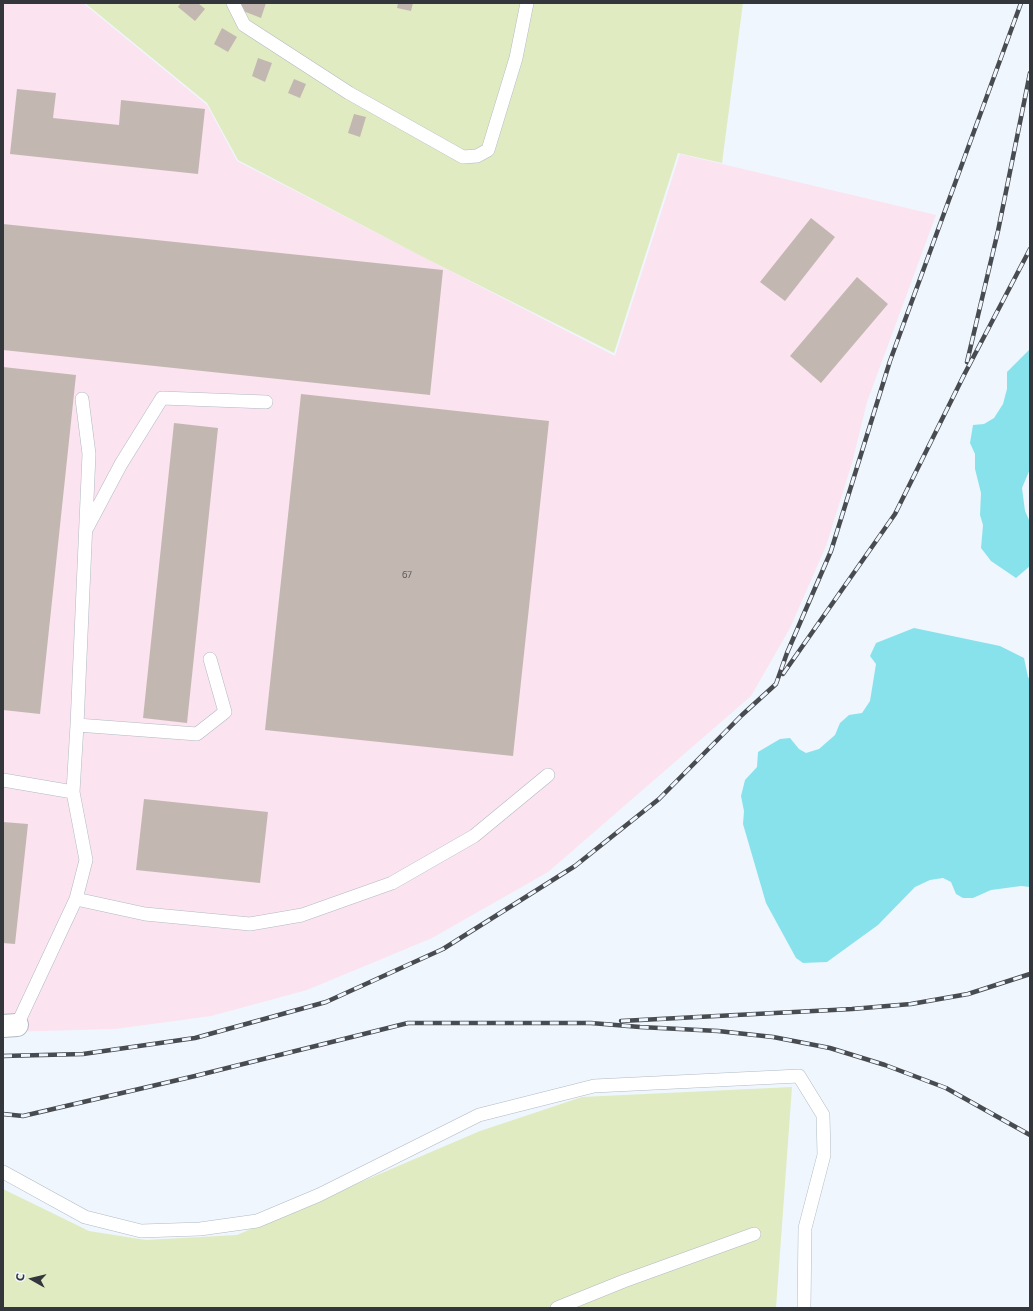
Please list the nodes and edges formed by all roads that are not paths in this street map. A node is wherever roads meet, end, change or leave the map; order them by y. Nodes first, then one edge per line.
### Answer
1 (233, 3) edge
2 (527, 3) edge
3 (82, 400) dead end
4 (266, 402) dead end
5 (85, 531) junction
6 (210, 659) dead end
7 (77, 725) junction
8 (548, 775) dead end
9 (3, 780) edge
10 (73, 792) junction
11 (76, 899) junction
12 (10, 1025) edge
13 (3, 1172) edge
14 (754, 1234) dead end
15 (557, 1308) edge
16 (804, 1308) edge

1 - 2 lane
3 - 5 lane
4 - 5 lane
5 - 7 lane
6 - 7 lane
7 - 10 lane
8 - 11 lane
9 - 10 lane
10 - 11 lane
11 - 12 lane
13 - 16 lane
14 - 15 lane

